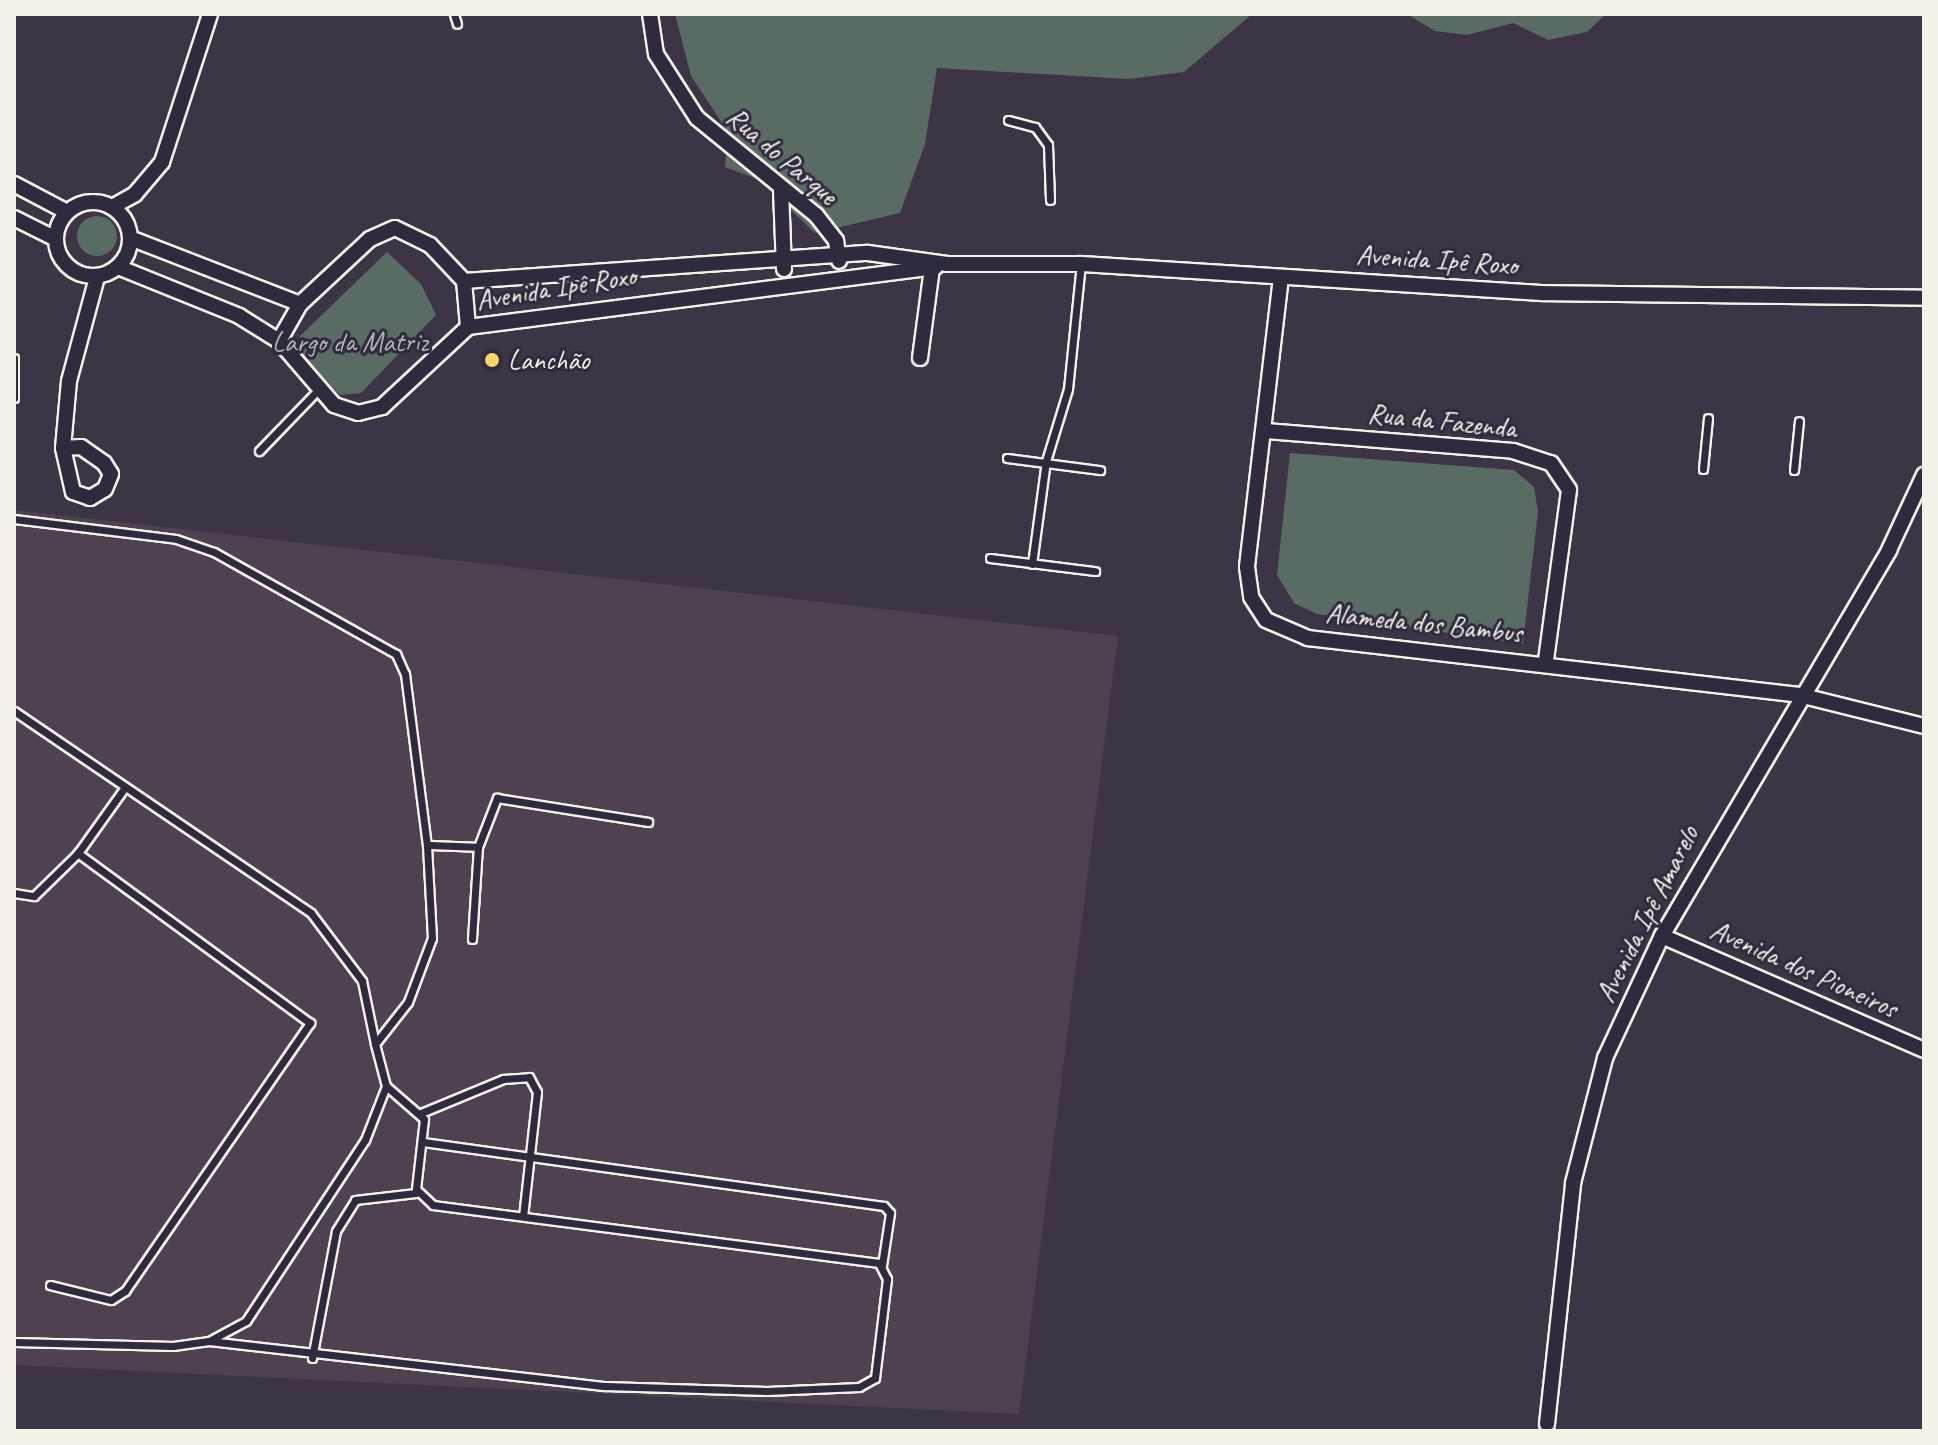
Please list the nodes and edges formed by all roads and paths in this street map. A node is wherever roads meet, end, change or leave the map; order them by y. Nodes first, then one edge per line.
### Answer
1 (210, 14) edge
2 (454, 14) edge
3 (650, 14) edge
4 (457, 24) dead end
5 (1008, 120) dead end
6 (14, 184) edge
7 (781, 190) junction
8 (1050, 200) dead end
9 (112, 207) junction
10 (67, 212) junction
11 (14, 218) edge
12 (130, 238) junction
13 (56, 239) junction
14 (838, 255) junction
15 (783, 261) junction
16 (947, 264) junction
17 (1081, 264) junction
18 (118, 267) junction
19 (932, 268) junction
20 (840, 274) junction
21 (97, 277) junction
22 (1281, 277) junction
23 (464, 281) junction
24 (785, 282) junction
25 (1924, 298) edge
26 (300, 304) junction
27 (468, 327) junction
28 (279, 341) junction
29 (14, 358) edge
30 (920, 358) dead end
31 (318, 390) junction
32 (14, 398) edge
33 (1708, 418) dead end
34 (1799, 421) dead end
35 (1266, 431) junction
36 (63, 448) dead end
37 (259, 451) dead end
38 (1007, 458) dead end
39 (1046, 463) junction
40 (1703, 469) dead end
41 (1100, 470) dead end
42 (1794, 470) dead end
43 (1924, 475) edge
44 (14, 519) edge
45 (990, 558) dead end
46 (1032, 564) junction
47 (1095, 571) dead end
48 (1546, 661) junction
49 (1799, 695) junction
50 (14, 711) edge
51 (1924, 726) edge
52 (125, 787) junction
53 (648, 822) dead end
54 (427, 845) junction
55 (478, 847) junction
56 (78, 853) junction
57 (14, 893) edge
58 (1662, 936) junction
59 (472, 939) dead end
60 (375, 1044) junction
61 (1924, 1050) edge
62 (386, 1086) junction
63 (421, 1113) junction
64 (423, 1142) junction
65 (527, 1154) junction
66 (416, 1193) junction
67 (523, 1216) junction
68 (882, 1265) junction
69 (50, 1285) dead end
70 (209, 1341) junction
71 (14, 1342) edge
72 (312, 1358) junction
73 (1547, 1424) dead end

1 - 9 street
2 - 4 lane
3 - 7 street, Rua do Parque
5 - 8 lane
6 - 10 street
7 - 14 street, Rua do Parque
7 - 15 street
9 - 10 street
9 - 12 street
10 - 13 street
11 - 13 street
12 - 18 street
12 - 26 street
13 - 21 street
14 - 15 street, Avenida Ipê Roxo
14 - 16 street, Avenida Ipê Roxo
14 - 20 street
15 - 23 street, Avenida Ipê Roxo
15 - 24 street
16 - 17 street, Avenida Ipê Roxo
16 - 19 street, Avenida Ipê Roxo
17 - 22 street, Avenida Ipê Roxo
17 - 39 lane
18 - 21 street
18 - 28 street, Avenida Ipê Roxo
19 - 20 street, Avenida Ipê Roxo
19 - 30 street
20 - 24 street, Avenida Ipê Roxo
21 - 36 street
22 - 25 street, Avenida Ipê Roxo
22 - 35 street, Alameda dos Bambus
23 - 26 street, Avenida Ipê Roxo
23 - 27 street
24 - 27 street, Avenida Ipê Roxo
26 - 28 street
27 - 31 street, Avenida Ipê Roxo
28 - 31 street, Avenida Ipê Roxo
29 - 32 lane
31 - 37 lane
33 - 40 lane
34 - 42 lane
35 - 48 street, Alameda dos Bambus
35 - 48 street, Rua da Fazenda
38 - 39 lane
39 - 41 lane
39 - 46 lane
43 - 49 street, Avenida Ipê Amarelo
44 - 54 lane
45 - 46 lane
46 - 47 lane
48 - 49 street, Alameda dos Bambus
49 - 51 street, Alameda dos Bambus
49 - 58 street, Avenida Ipê Amarelo
50 - 52 lane
52 - 56 lane
52 - 60 lane
53 - 55 lane
54 - 55 lane
54 - 60 lane
55 - 59 lane
56 - 57 lane
56 - 69 lane
58 - 61 street, Avenida dos Pioneiros
58 - 73 street, Avenida Ipê Amarelo
60 - 62 lane
62 - 63 lane
62 - 70 lane
63 - 64 lane
63 - 65 lane
64 - 65 lane
64 - 66 lane
65 - 67 lane
65 - 68 lane
66 - 67 lane
66 - 72 lane
67 - 68 lane
68 - 72 lane
70 - 71 lane
70 - 72 lane

